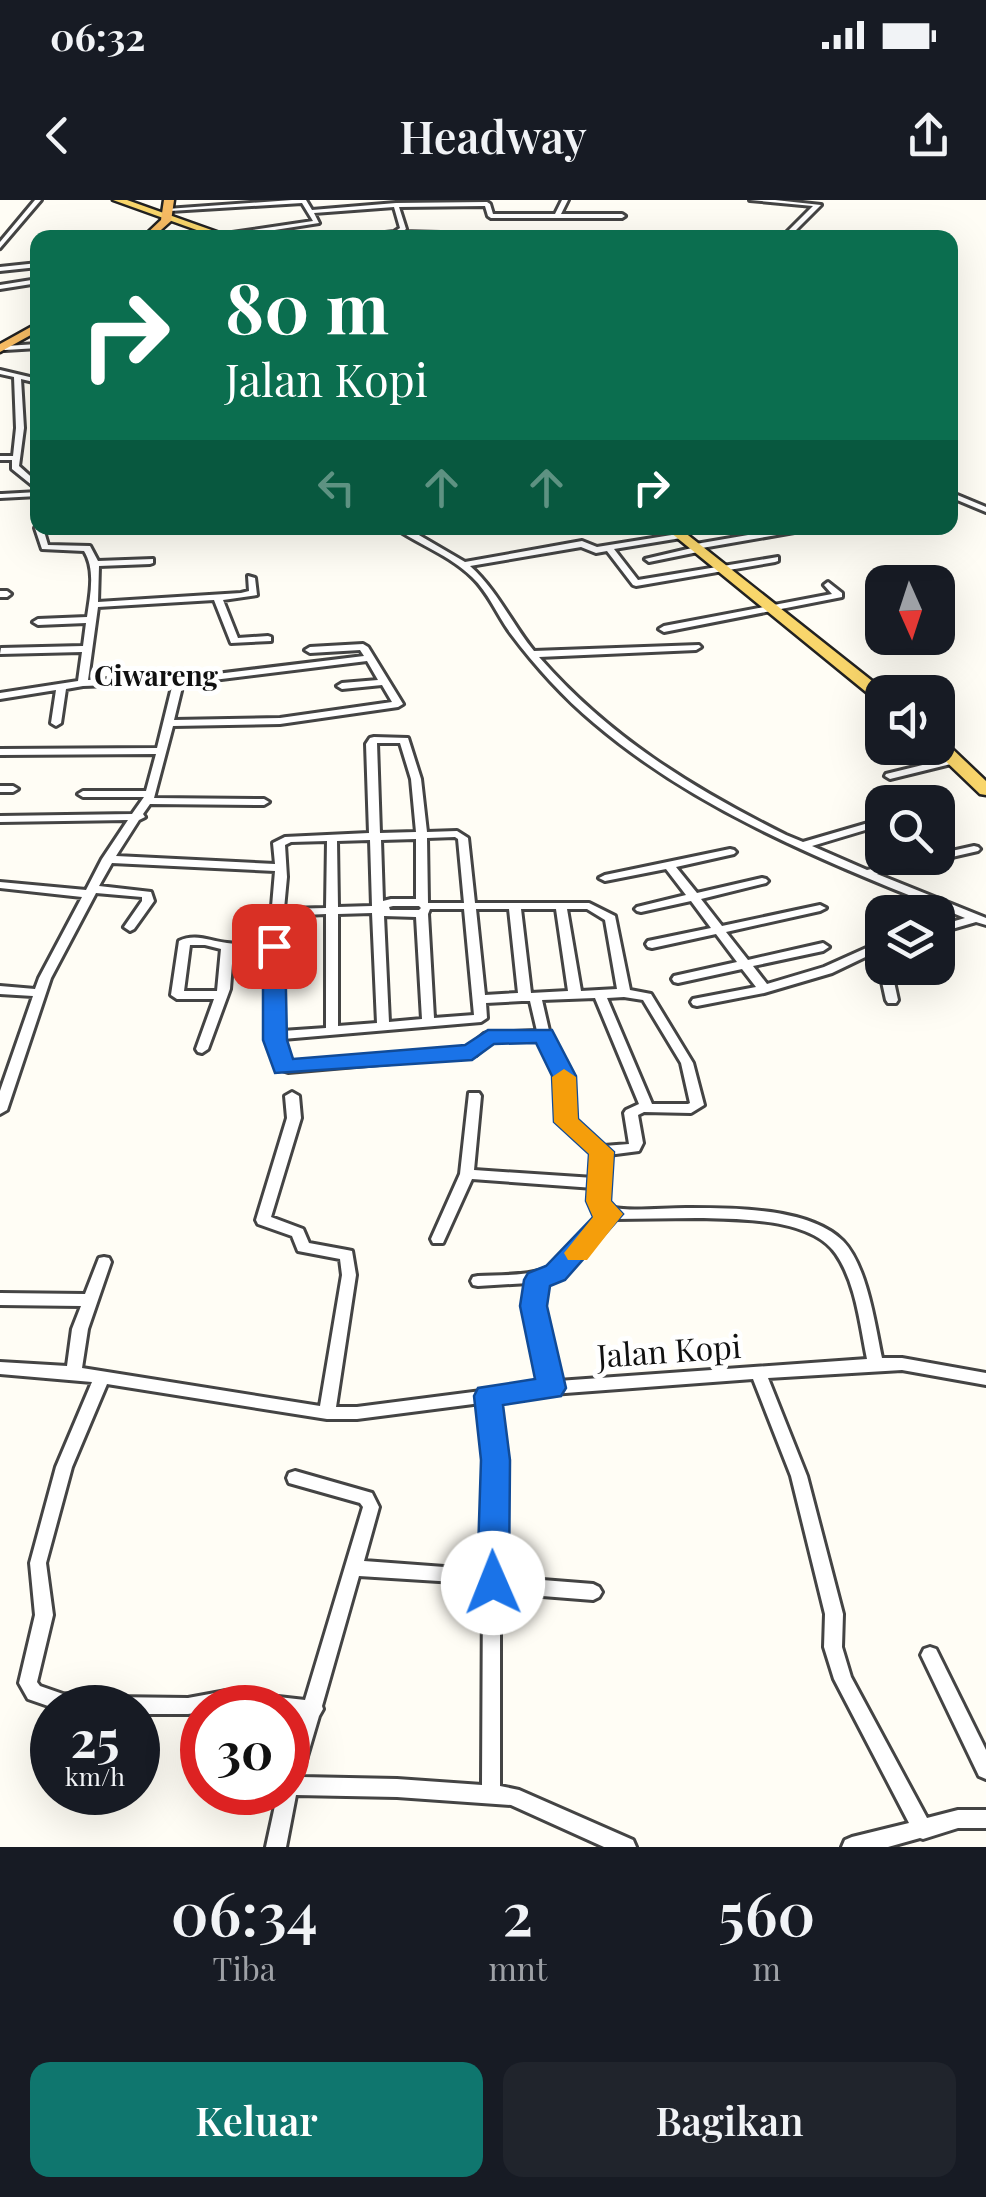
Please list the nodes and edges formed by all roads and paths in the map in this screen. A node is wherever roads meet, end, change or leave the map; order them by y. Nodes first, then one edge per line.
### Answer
1 (38, 200) edge
2 (118, 200) edge
3 (303, 200) edge
4 (564, 200) edge
5 (754, 200) edge
6 (442, 202) edge
7 (396, 206) junction
8 (169, 208) edge
9 (311, 212) junction
10 (491, 216) junction
11 (557, 216) junction
12 (622, 216) dead end
13 (152, 230) edge
14 (214, 230) edge
15 (270, 230) edge
16 (401, 230) edge
17 (483, 230) edge
18 (792, 230) edge
19 (0, 246) edge
20 (30, 266) edge
21 (0, 269) edge
22 (30, 282) edge
23 (0, 287) edge
24 (30, 331) edge
25 (30, 346) edge
26 (2, 348) edge
27 (0, 372) edge
28 (17, 375) junction
29 (30, 379) edge
30 (0, 458) edge
31 (18, 458) junction
32 (30, 483) edge
33 (30, 492) edge
34 (2, 496) dead end
35 (958, 498) edge
36 (986, 510) edge
37 (41, 535) edge
38 (411, 535) edge
39 (663, 535) edge
40 (680, 535) edge
41 (764, 535) edge
42 (608, 548) junction
43 (697, 548) junction
44 (649, 559) dead end
45 (775, 559) dead end
46 (150, 561) dead end
47 (96, 564) junction
48 (463, 565) junction
49 (723, 569) junction
50 (252, 578) dead end
51 (828, 585) dead end
52 (218, 599) junction
53 (94, 605) junction
54 (774, 610) junction
55 (91, 620) junction
56 (38, 622) dead end
57 (664, 628) dead end
58 (268, 639) dead end
59 (696, 648) dead end
60 (86, 649) junction
61 (310, 650) dead end
62 (1, 652) edge
63 (532, 654) junction
64 (370, 658) junction
65 (175, 682) junction
66 (386, 682) junction
67 (83, 683) junction
68 (865, 683) edge
69 (61, 686) junction
70 (342, 686) dead end
71 (0, 696) edge
72 (56, 723) dead end
73 (171, 723) junction
74 (160, 751) junction
75 (0, 752) edge
76 (955, 760) edge
77 (935, 765) edge
78 (890, 776) dead end
79 (986, 790) edge
80 (83, 794) dead end
81 (150, 797) junction
82 (264, 802) dead end
83 (140, 817) junction
84 (0, 819) edge
85 (865, 827) edge
86 (421, 835) junction
87 (376, 836) junction
88 (332, 837) junction
89 (805, 844) junction
90 (974, 849) dead end
91 (730, 852) dead end
92 (955, 853) edge
93 (108, 859) junction
94 (671, 867) junction
95 (278, 868) junction
96 (865, 872) edge
97 (873, 875) edge
98 (605, 878) dead end
99 (762, 881) dead end
100 (0, 886) edge
101 (93, 892) junction
102 (696, 898) junction
103 (561, 906) junction
104 (469, 907) junction
105 (515, 907) junction
106 (423, 908) junction
107 (820, 908) dead end
108 (380, 909) junction
109 (330, 910) junction
110 (641, 910) dead end
111 (276, 913) junction
112 (981, 920) edge
113 (955, 926) edge
114 (130, 927) dead end
115 (722, 931) junction
116 (652, 944) dead end
117 (274, 946) junction
118 (227, 947) junction
119 (823, 947) dead end
120 (865, 956) edge
121 (748, 967) junction
122 (678, 979) dead end
123 (889, 985) edge
124 (764, 988) junction
125 (0, 990) edge
126 (41, 993) junction
127 (624, 993) junction
128 (575, 994) junction
129 (599, 994) junction
130 (221, 995) junction
131 (530, 998) junction
132 (478, 1000) junction
133 (892, 1000) dead end
134 (697, 1002) dead end
135 (428, 1022) junction
136 (383, 1027) junction
137 (332, 1031) junction
138 (544, 1035) junction
139 (275, 1036) junction
140 (202, 1049) dead end
141 (292, 1096) dead end
142 (474, 1096) dead end
143 (646, 1108) junction
144 (0, 1110) edge
145 (601, 1152) junction
146 (467, 1174) junction
147 (600, 1184) junction
148 (610, 1214) junction
149 (438, 1239) dead end
150 (104, 1262) dead end
151 (537, 1280) junction
152 (478, 1282) dead end
153 (0, 1299) edge
154 (90, 1300) junction
155 (876, 1364) junction
156 (0, 1368) edge
157 (758, 1372) junction
158 (74, 1373) junction
159 (102, 1377) junction
160 (986, 1379) edge
161 (552, 1388) junction
162 (488, 1396) junction
163 (327, 1412) junction
164 (295, 1478) dead end
165 (354, 1568) junction
166 (493, 1583) junction
167 (592, 1592) dead end
168 (930, 1656) dead end
169 (314, 1709) junction
170 (310, 1721) edge
171 (986, 1770) edge
172 (310, 1787) edge
173 (492, 1793) junction
174 (283, 1815) edge
175 (986, 1819) edge
176 (923, 1830) junction
177 (276, 1847) edge
178 (625, 1847) edge
179 (852, 1847) edge

1 - 19 street
2 - 8 main road
3 - 8 street
3 - 9 street
4 - 11 street
5 - 18 street
6 - 7 street
6 - 10 street
7 - 9 street
7 - 16 street
8 - 13 highway
8 - 14 main road
9 - 15 street
10 - 11 street
10 - 17 street
11 - 12 street
20 - 21 street
22 - 23 street
24 - 26 highway
25 - 26 street
27 - 28 street
28 - 29 street
28 - 31 street
30 - 31 street
31 - 32 street
33 - 34 street
35 - 36 street
37 - 47 street
38 - 48 street
39 - 42 street
40 - 43 main road
41 - 43 street
42 - 48 street
42 - 49 street
43 - 44 street
43 - 49 main road
45 - 49 street
46 - 47 street
47 - 53 street
48 - 63 street
49 - 54 main road
50 - 52 street
51 - 54 street
52 - 53 street
52 - 58 street
53 - 55 street
54 - 57 street
54 - 68 main road
55 - 56 street
55 - 60 street
59 - 63 street
60 - 62 street
60 - 67 street
61 - 64 street
63 - 89 street
64 - 65 street
64 - 66 street
65 - 67 street
65 - 73 street
66 - 70 street
66 - 73 street
67 - 69 street
69 - 71 street
69 - 72 street
73 - 74 street
74 - 75 street
74 - 81 street
76 - 79 main road
77 - 78 street
80 - 81 street
81 - 82 street
81 - 83 street
83 - 84 street
83 - 93 street
85 - 89 street
86 - 87 street
86 - 87 street
86 - 104 street
86 - 106 street
87 - 88 street
87 - 108 street
88 - 95 street
88 - 109 street
89 - 96 street
90 - 92 street
91 - 94 street
93 - 95 street
93 - 101 street
94 - 98 street
94 - 102 street
95 - 111 street
97 - 112 street
99 - 102 street
100 - 101 street
101 - 114 street
101 - 126 street
102 - 110 street
102 - 115 street
103 - 105 street
103 - 127 street
103 - 128 street
104 - 105 street
104 - 106 street
104 - 132 street
105 - 131 street
106 - 108 street
106 - 135 street
107 - 115 street
108 - 109 street
108 - 136 street
109 - 111 street
109 - 137 street
111 - 117 street
112 - 113 street
115 - 116 street
115 - 121 street
117 - 118 street
117 - 139 street
118 - 130 street
118 - 130 street
119 - 121 street
120 - 124 street
121 - 122 street
121 - 124 street
123 - 133 street
124 - 134 street
125 - 126 street
126 - 144 street
127 - 129 street
127 - 143 street
128 - 129 street
128 - 131 street
129 - 143 street
130 - 140 street
131 - 132 street
131 - 138 street
132 - 135 street
135 - 136 street
136 - 137 street
137 - 139 street
138 - 139 street
138 - 145 street
141 - 163 street
142 - 146 street
143 - 145 street
145 - 147 street
146 - 147 street
146 - 149 street
147 - 148 street
148 - 151 street
148 - 155 street
150 - 154 street
151 - 152 street
151 - 161 street
153 - 154 street
154 - 158 street
155 - 157 street, Jalan Kopi
155 - 160 street, Jalan Kopi
156 - 158 street, Jalan Kopi
157 - 161 street, Jalan Kopi
157 - 176 street
158 - 159 street, Jalan Kopi
159 - 163 street, Jalan Kopi
159 - 169 street
161 - 162 street, Jalan Kopi
162 - 163 street, Jalan Kopi
162 - 166 street
164 - 165 street
165 - 166 street
165 - 169 street
166 - 167 street
166 - 173 street
168 - 171 street
169 - 170 street
172 - 173 street
173 - 178 street
174 - 177 street
175 - 176 street
176 - 179 street

